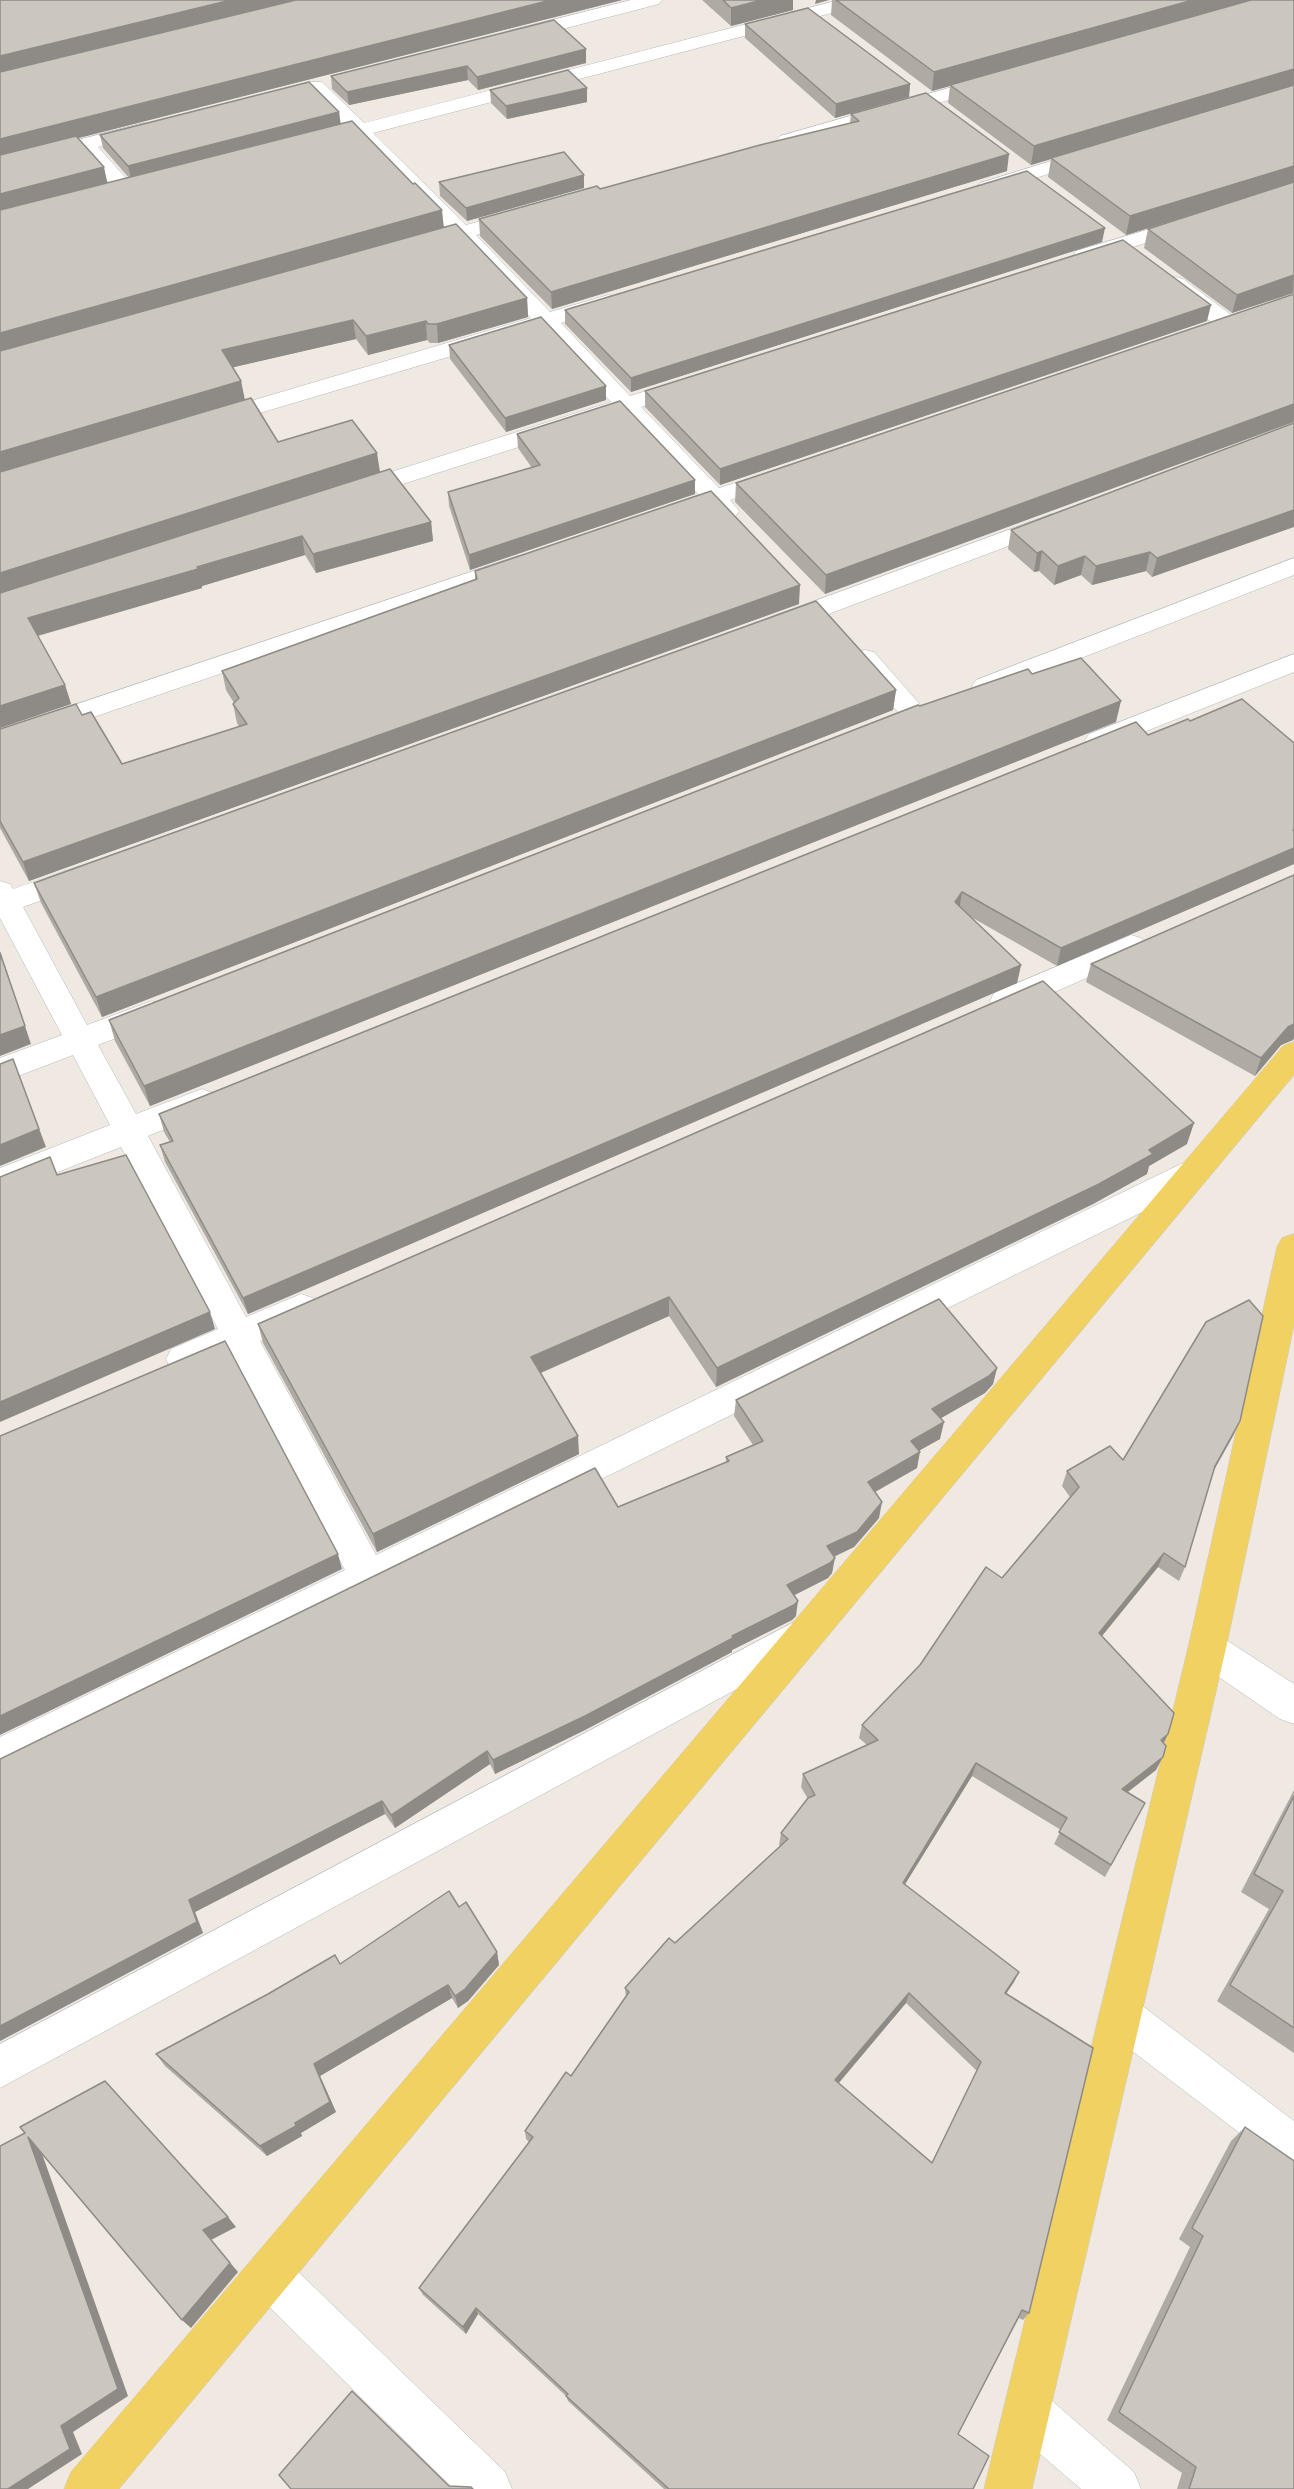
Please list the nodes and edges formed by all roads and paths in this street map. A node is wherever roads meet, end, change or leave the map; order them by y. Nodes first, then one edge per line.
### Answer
1 (653, 0) edge
2 (794, 0) edge
3 (860, 0) edge
4 (812, 12) junction
5 (829, 26) edge
6 (495, 40) edge
7 (1007, 78) edge
8 (337, 80) edge
9 (315, 86) junction
10 (909, 87) edge
11 (292, 92) edge
12 (927, 100) junction
13 (945, 114) edge
14 (166, 124) edge
15 (362, 130) junction
16 (85, 144) junction
17 (768, 145) edge
18 (294, 147) edge
19 (1116, 147) edge
20 (8, 158) edge
21 (1009, 161) edge
22 (1028, 174) junction
23 (148, 184) edge
24 (1046, 188) edge
25 (126, 190) junction
26 (970, 192) edge
27 (103, 196) edge
28 (542, 210) edge
29 (1208, 217) edge
30 (1102, 230) edge
31 (462, 232) junction
32 (406, 248) edge
33 (1130, 251) junction
34 (1065, 262) edge
35 (1157, 271) edge
36 (626, 296) edge
37 (546, 321) junction
38 (1229, 325) edge
39 (705, 380) edge
40 (626, 405) junction
41 (193, 426) edge
42 (794, 472) edge
43 (714, 498) junction
44 (330, 499) edge
45 (1074, 513) edge
46 (657, 517) edge
47 (739, 523) edge
48 (544, 555) edge
49 (1294, 566) edge
50 (753, 633) edge
51 (852, 644) edge
52 (1294, 662) edge
53 (0, 740) edge
54 (1072, 751) edge
55 (107, 867) edge
56 (2, 900) edge
57 (1162, 933) edge
58 (180, 1001) edge
59 (975, 1014) edge
60 (80, 1040) junction
61 (1294, 1054) edge
62 (0, 1071) edge
63 (228, 1090) edge
64 (128, 1130) junction
65 (1196, 1171) junction
66 (0, 1182) edge
67 (1292, 1268) edge
68 (327, 1297) edge
69 (239, 1335) junction
70 (152, 1373) edge
71 (368, 1576) junction
72 (809, 1631) junction
73 (1207, 1648) junction
74 (1294, 1706) edge
75 (0, 1757) edge
76 (1121, 2016) junction
77 (0, 2067) edge
78 (1294, 2148) edge
79 (268, 2274) junction
80 (1028, 2411) junction
81 (88, 2489) edge
82 (488, 2489) edge
83 (1008, 2489) edge
84 (1117, 2489) edge

1 - 6 street
2 - 4 street
3 - 4 street
4 - 5 street
4 - 15 street
7 - 12 street
8 - 9 street
9 - 11 street
9 - 15 street
10 - 12 street
12 - 13 street
12 - 17 street
14 - 16 street
15 - 18 street
15 - 31 street
16 - 20 street
16 - 25 street
19 - 22 street
21 - 22 street
22 - 24 street
22 - 26 street
23 - 25 street
25 - 27 street
28 - 31 street
29 - 33 street
30 - 33 street
31 - 32 street
31 - 37 street
33 - 34 street
35 - 38 street
36 - 37 street
37 - 40 street
37 - 41 street
39 - 40 street
40 - 43 street
40 - 44 street
42 - 43 street
43 - 46 street
43 - 47 street
45 - 50 street
48 - 53 street
49 - 51 street
52 - 54 street
55 - 56 street
56 - 60 street
57 - 59 street
58 - 60 street
60 - 62 street
60 - 64 street
61 - 65 main road
63 - 64 street
64 - 66 street
64 - 69 street
65 - 71 street
65 - 72 main road
67 - 73 main road
68 - 69 street
69 - 70 street
69 - 71 street
71 - 75 street
72 - 77 street
72 - 79 main road
73 - 74 street
73 - 76 main road
76 - 78 street
76 - 80 main road
79 - 81 main road
79 - 82 street
80 - 83 main road
80 - 84 street

